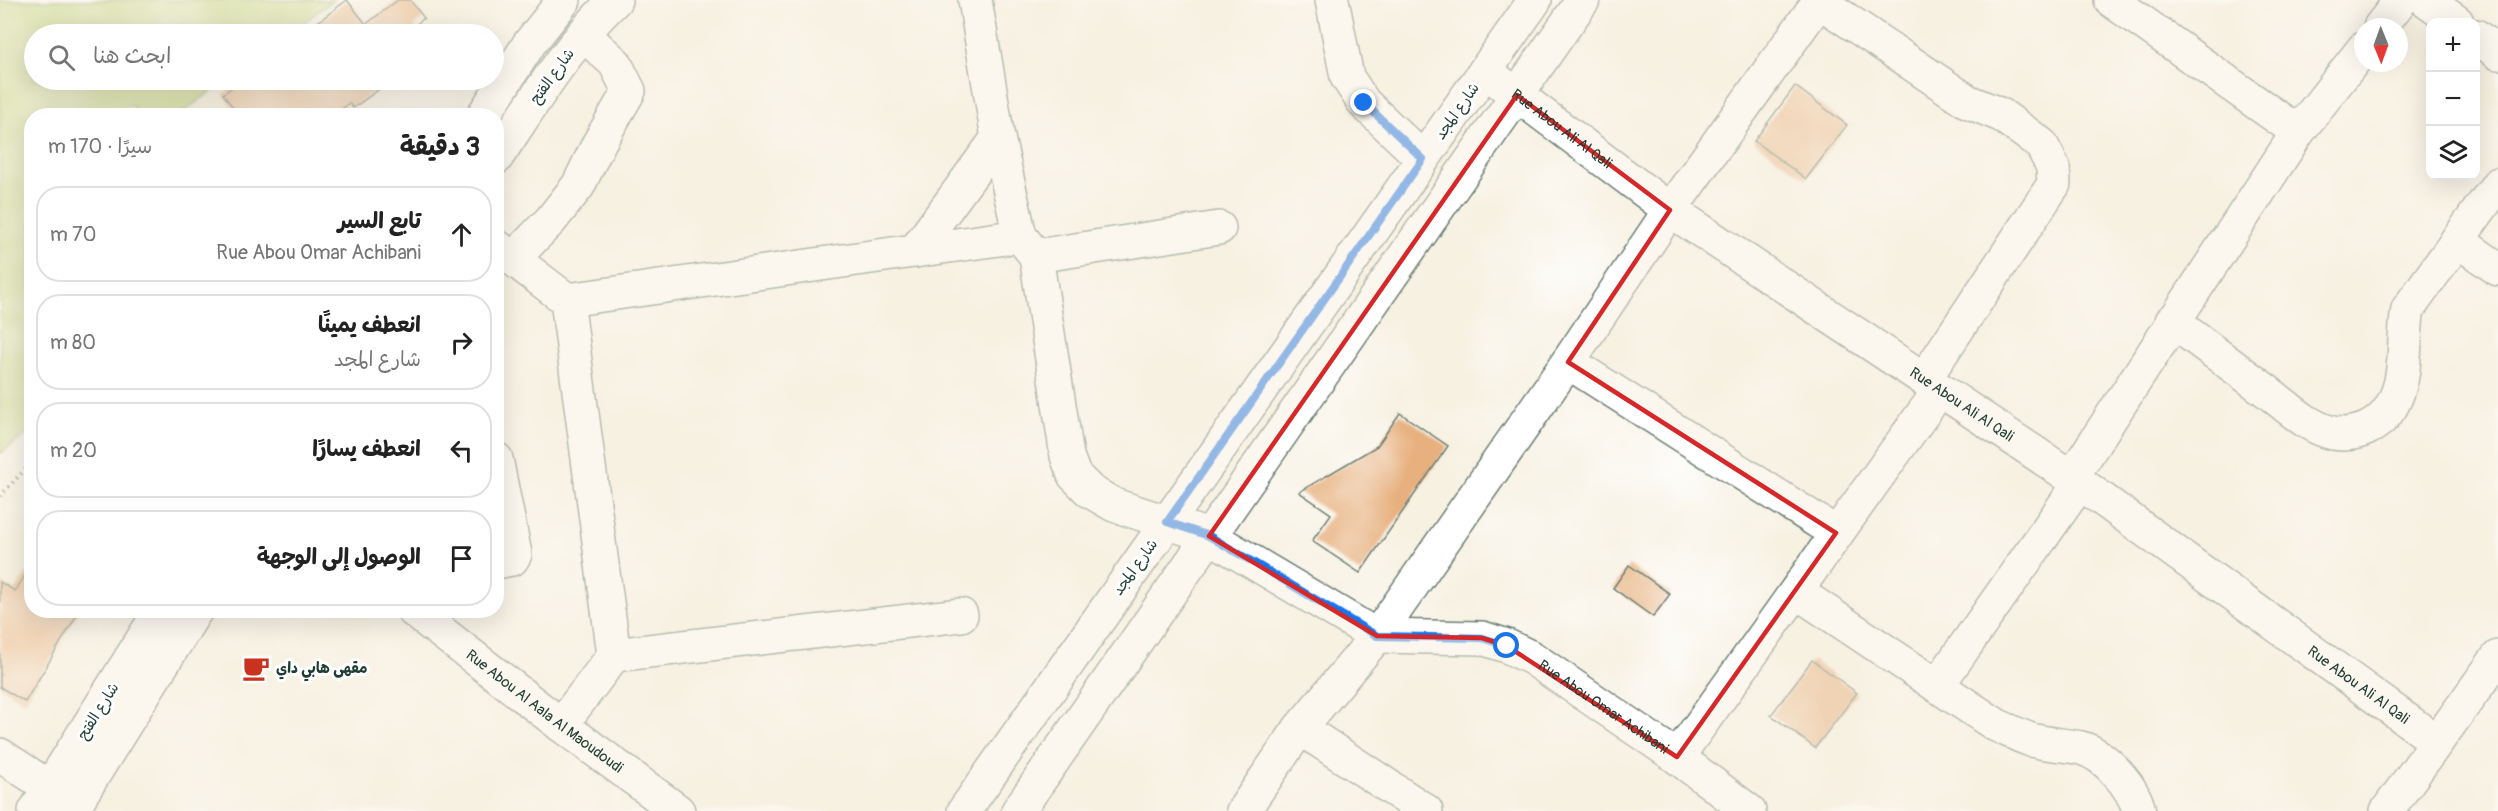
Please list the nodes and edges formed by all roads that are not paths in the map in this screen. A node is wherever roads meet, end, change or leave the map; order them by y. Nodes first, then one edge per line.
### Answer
1 (564, 0) edge
2 (615, 0) edge
3 (975, 0) edge
4 (1332, 0) edge
5 (1535, 0) edge
6 (1583, 0) edge
7 (1820, 0) edge
8 (2111, 0) edge
9 (2401, 0) edge
10 (2426, 0) edge
11 (2387, 18) edge
12 (2451, 18) edge
13 (583, 34) junction
14 (2480, 40) edge
15 (2498, 53) edge
16 (2354, 60) edge
17 (1485, 71) junction
18 (504, 84) edge
19 (500, 90) edge
20 (1517, 95) junction
21 (488, 108) edge
22 (2298, 132) junction
23 (998, 138) junction
24 (504, 146) edge
25 (1423, 159) junction
26 (2498, 184) edge
27 (1670, 210) junction
28 (1219, 228) dead end
29 (2457, 240) junction
30 (1028, 246) junction
31 (915, 251) junction
32 (505, 252) edge
33 (2498, 269) edge
34 (567, 300) junction
35 (2172, 321) junction
36 (1569, 362) junction
37 (1932, 384) junction
38 (2076, 480) junction
39 (504, 499) edge
40 (1167, 522) junction
41 (1836, 533) junction
42 (1209, 536) junction
43 (504, 560) edge
44 (1797, 592) junction
45 (961, 615) dead end
46 (156, 618) edge
47 (191, 618) edge
48 (424, 618) edge
49 (1377, 636) junction
50 (614, 655) junction
51 (2498, 657) edge
52 (1937, 686) junction
53 (561, 725) junction
54 (1300, 728) junction
55 (2436, 741) junction
56 (0, 755) edge
57 (1677, 757) junction
58 (42, 799) edge
59 (71, 811) edge
60 (678, 811) edge
61 (964, 811) edge
62 (1018, 811) edge
63 (1244, 811) edge
64 (1426, 811) edge
65 (1749, 811) edge
66 (2139, 811) edge
67 (2387, 811) edge

1 - 18 street
2 - 13 street, شارع الفتح
3 - 23 street, Rue Abou Omar Achibani
4 - 25 street
5 - 17 street, شارع المجد
6 - 20 street
7 - 27 street
7 - 37 street, Rue Abou Omar Achibani
8 - 22 street
9 - 11 street
10 - 12 street
13 - 24 street, شارع الفتح
13 - 32 street
14 - 15 street
16 - 22 street
17 - 20 street, Rue Abou Ali Al Qali
17 - 25 street, شارع المجد
19 - 21 street
20 - 27 street, Rue Abou Ali Al Qali
20 - 42 street
22 - 35 street
23 - 30 street, Rue Abou Omar Achibani
23 - 31 street
25 - 40 street, شارع المجد
26 - 29 street
27 - 36 street
27 - 37 street, Rue Abou Ali Al Qali
28 - 30 street
29 - 33 street
29 - 35 street
30 - 31 street
30 - 40 street, Rue Abou Omar Achibani
31 - 34 street
32 - 34 street
34 - 50 street
35 - 38 street
36 - 41 street
36 - 49 street
37 - 38 street, Rue Abou Ali Al Qali
37 - 41 street, Rue Abou Omar Achibani
38 - 52 street
38 - 55 street, Rue Abou Ali Al Qali
39 - 43 street
40 - 42 street, Rue Abou Omar Achibani
40 - 61 street, شارع المجد
41 - 44 street, Rue Abou Omar Achibani
42 - 49 street, Rue Abou Omar Achibani
42 - 62 street
44 - 52 street
44 - 57 street, Rue Abou Omar Achibani
45 - 50 street
46 - 58 street, شارع الفتح
47 - 59 street, شارع الفتح
48 - 53 street, Rue Abou Al Aala Al Maoudoudi
49 - 54 street
49 - 57 street, Rue Abou Omar Achibani
50 - 53 street
51 - 55 street
52 - 66 street
53 - 60 street, Rue Abou Al Aala Al Maoudoudi
54 - 63 street
54 - 64 street
55 - 67 street
56 - 58 street
57 - 65 street, Rue Abou Omar Achibani

